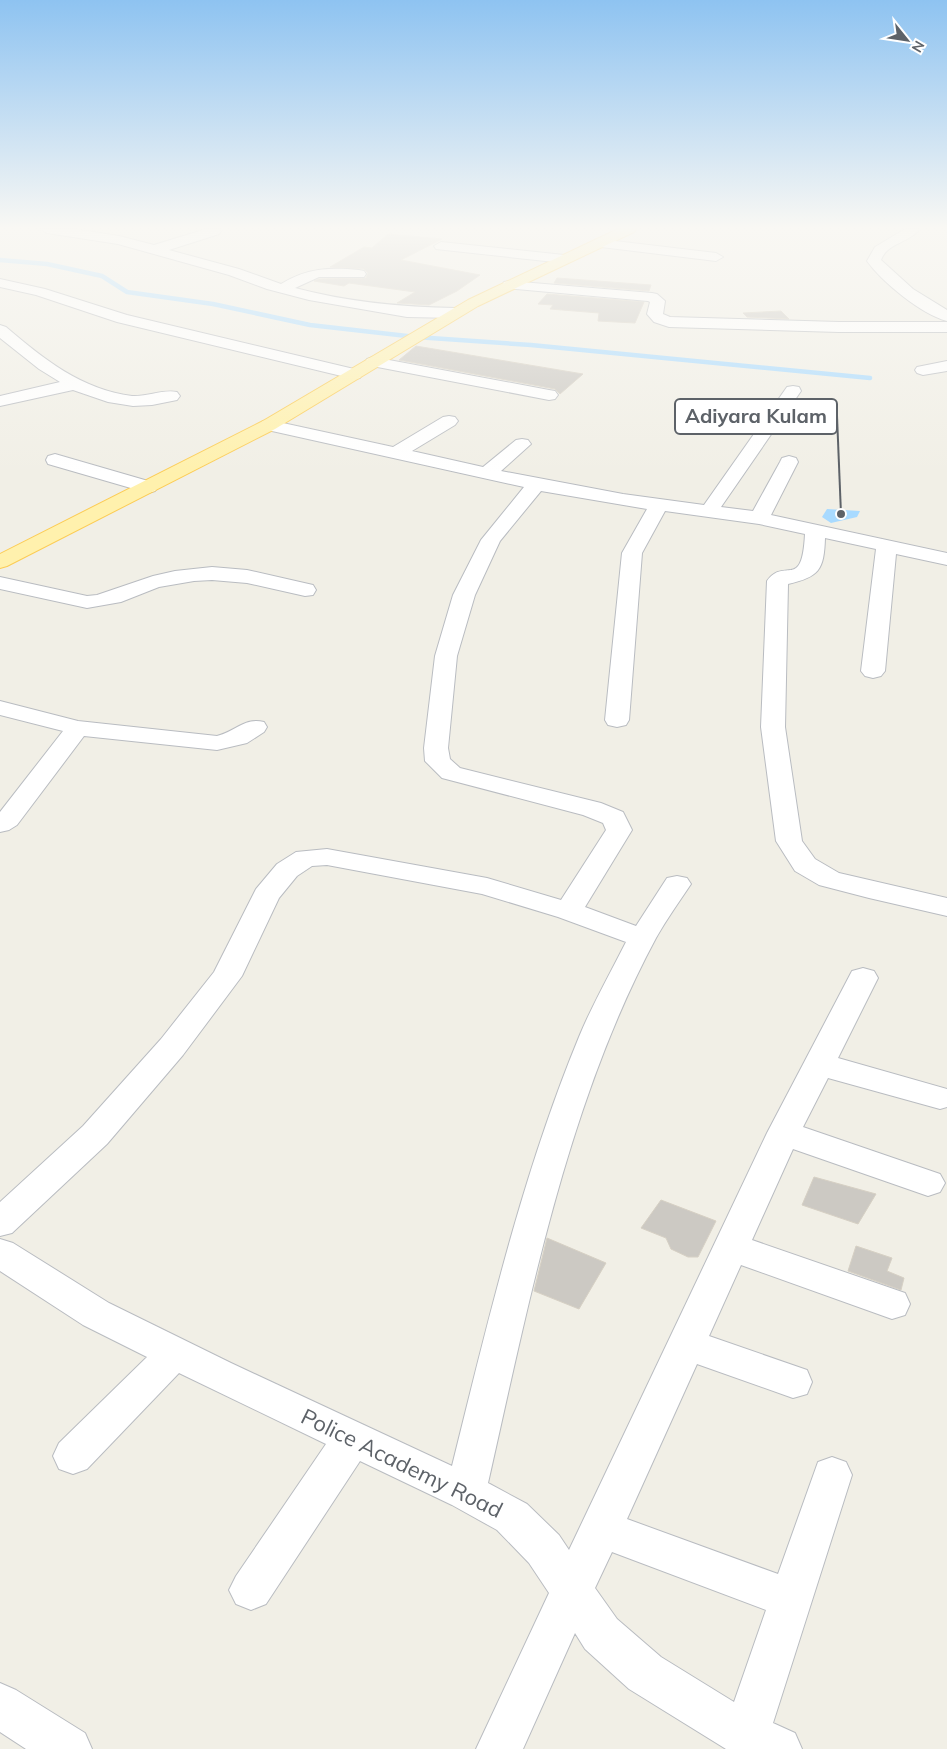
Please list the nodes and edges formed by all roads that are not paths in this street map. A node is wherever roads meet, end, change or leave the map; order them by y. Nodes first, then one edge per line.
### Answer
1 (96, 311) edge
2 (396, 311) edge
3 (460, 311) edge
4 (656, 311) edge
5 (455, 313) junction
6 (947, 327) edge
7 (0, 330) edge
8 (373, 362) junction
9 (947, 366) edge
10 (923, 370) dead end
11 (354, 374) junction
12 (75, 384) junction
13 (793, 391) dead end
14 (550, 395) dead end
15 (171, 396) dead end
16 (0, 401) edge
17 (449, 421) dead end
18 (269, 425) junction
19 (522, 444) dead end
20 (394, 454) junction
21 (55, 460) dead end
22 (789, 462) dead end
23 (487, 474) junction
24 (536, 484) junction
25 (148, 487) junction
26 (659, 505) junction
27 (709, 511) junction
28 (759, 518) junction
29 (815, 530) junction
30 (886, 547) junction
31 (947, 560) edge
32 (0, 562) edge
33 (0, 583) edge
34 (305, 590) dead end
35 (873, 671) dead end
36 (0, 708) edge
37 (617, 720) dead end
38 (255, 726) dead end
39 (78, 728) junction
40 (0, 824) edge
41 (677, 884) dead end
42 (947, 906) edge
43 (568, 911) junction
44 (642, 938) junction
45 (863, 978) dead end
46 (819, 1064) junction
47 (940, 1098) dead end
48 (784, 1133) junction
49 (928, 1183) dead end
50 (0, 1223) edge
51 (731, 1247) junction
52 (0, 1253) edge
53 (892, 1304) dead end
54 (686, 1344) junction
55 (175, 1353) junction
56 (793, 1382) dead end
57 (352, 1437) junction
58 (73, 1456) dead end
59 (832, 1475) dead end
60 (466, 1492) junction
61 (601, 1529) junction
62 (251, 1590) dead end
63 (573, 1590) junction
64 (791, 1599) junction
65 (0, 1706) edge
66 (763, 1742) edge
67 (69, 1749) edge
68 (499, 1749) edge

1 - 11 street
2 - 5 street
3 - 5 main road
4 - 6 street
5 - 8 main road
7 - 12 street
8 - 11 main road
8 - 14 street
9 - 10 street
11 - 18 main road
12 - 15 street
12 - 16 street
13 - 27 street
17 - 20 street
18 - 20 street
18 - 25 main road
19 - 23 street
20 - 23 street
21 - 25 street
22 - 28 street
23 - 24 street
24 - 26 street
24 - 43 street
25 - 32 main road
26 - 27 street
26 - 37 street
27 - 28 street
28 - 29 street
29 - 30 street
29 - 42 street
30 - 31 street
30 - 35 street
33 - 34 street
36 - 39 street
38 - 39 street
39 - 40 street
41 - 44 street
43 - 44 street
43 - 50 street
44 - 60 street
45 - 46 street
46 - 47 street
46 - 48 street
48 - 49 street
48 - 51 street
51 - 53 street
51 - 54 street
52 - 55 street, Police Academy Road
54 - 56 street
54 - 61 street
55 - 57 street, Police Academy Road
55 - 58 street
57 - 60 street, Police Academy Road
57 - 62 street
59 - 64 street
60 - 63 street, Police Academy Road
61 - 63 street
61 - 64 street
63 - 66 street, Police Academy Road
63 - 68 street
64 - 66 street
65 - 67 street

